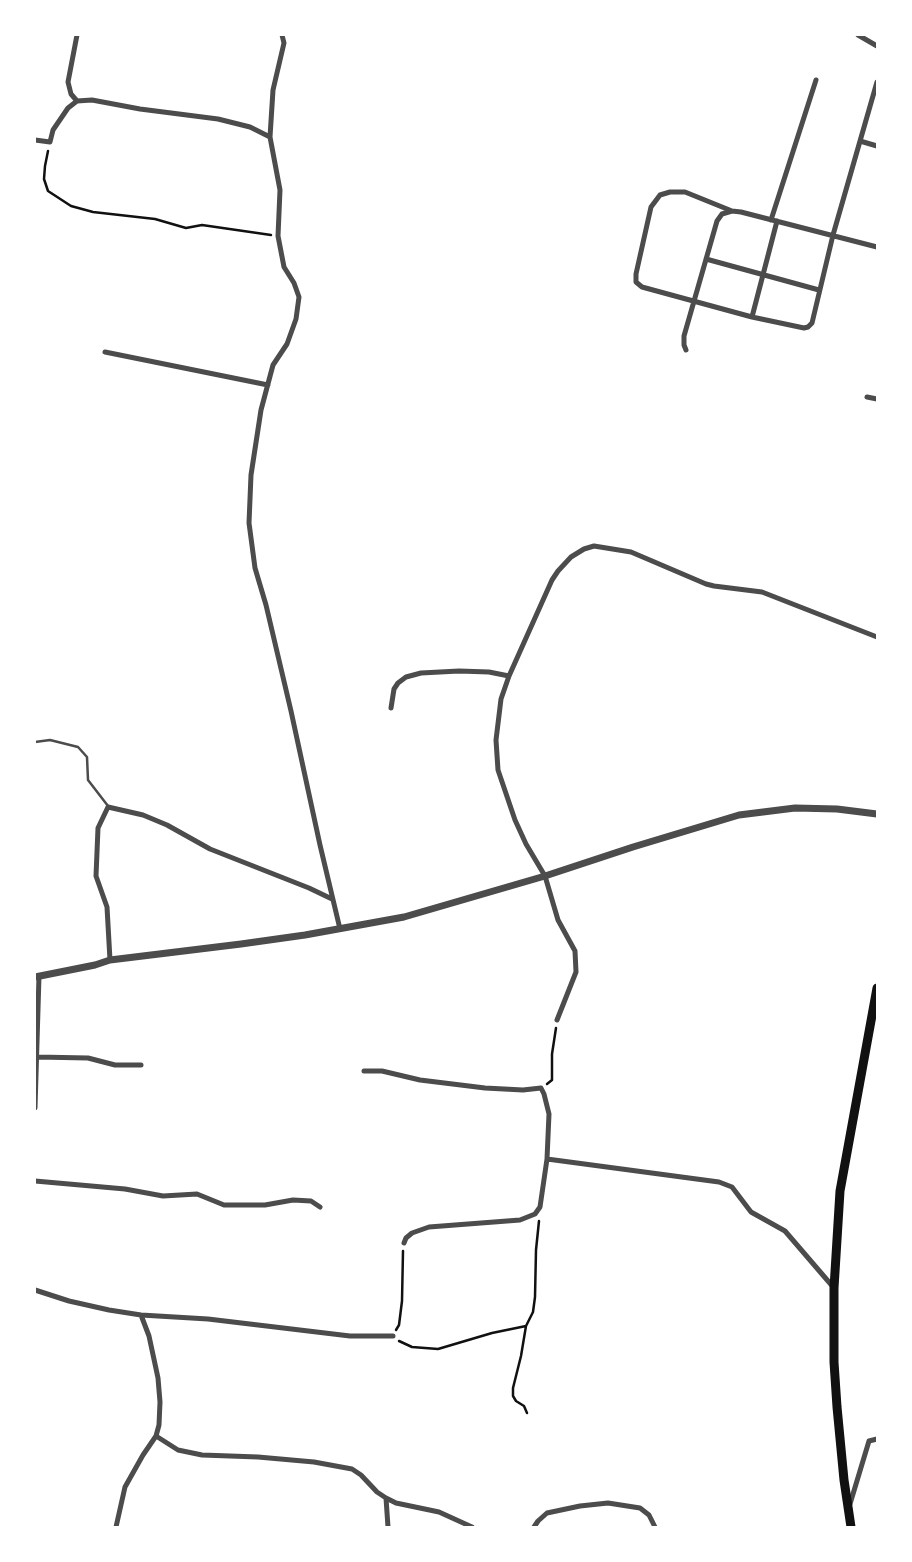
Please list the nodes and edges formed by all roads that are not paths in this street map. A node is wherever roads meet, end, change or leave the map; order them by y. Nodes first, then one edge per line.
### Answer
1 (77, 35) edge
2 (282, 35) edge
3 (858, 35) edge
4 (877, 46) edge
5 (816, 80) dead end
6 (877, 85) edge
7 (77, 101) junction
8 (270, 137) junction
9 (35, 140) edge
10 (860, 141) junction
11 (877, 146) edge
12 (732, 211) junction
13 (771, 220) junction
14 (777, 221) junction
15 (833, 235) junction
16 (877, 247) edge
17 (706, 259) junction
18 (763, 273) junction
19 (819, 290) junction
20 (694, 300) junction
21 (752, 317) junction
22 (686, 350) dead end
23 (105, 352) dead end
24 (268, 385) junction
25 (867, 396) dead end
26 (877, 399) edge
27 (877, 638) edge
28 (509, 676) junction
29 (391, 708) dead end
30 (35, 742) edge
31 (108, 806) junction
32 (877, 814) edge
33 (545, 876) junction
34 (332, 899) junction
35 (340, 929) junction
36 (110, 960) junction
37 (37, 976) edge
38 (877, 988) edge
39 (557, 1020) road end
40 (37, 1057) junction
41 (141, 1065) dead end
42 (364, 1071) dead end
43 (35, 1108) edge
44 (546, 1159) junction
45 (35, 1181) edge
46 (320, 1207) dead end
47 (404, 1243) road end
48 (834, 1288) junction
49 (35, 1290) edge
50 (142, 1315) junction
51 (393, 1336) road end
52 (156, 1436) junction
53 (877, 1439) edge
54 (386, 1498) junction
55 (848, 1509) junction
56 (116, 1527) edge
57 (388, 1527) edge
58 (472, 1527) edge
59 (534, 1527) edge
60 (655, 1527) edge
61 (851, 1527) edge

1 - 7 street
2 - 8 street
3 - 4 street
5 - 13 street
6 - 10 street
7 - 8 street
7 - 9 street
8 - 24 street
10 - 11 street
10 - 15 street
12 - 13 street
12 - 17 street
12 - 20 street
13 - 14 street
14 - 15 street
14 - 18 street
15 - 16 street
15 - 19 street
17 - 18 street
17 - 20 street
18 - 19 street
18 - 21 street
19 - 21 street
20 - 21 street
20 - 22 street
23 - 24 street
24 - 34 street
25 - 26 street
27 - 28 street
28 - 29 street
28 - 33 street
30 - 31 lane
31 - 34 street
31 - 36 street
32 - 33 street
33 - 35 street
33 - 39 street
34 - 35 street
35 - 36 street
36 - 37 street
37 - 40 street
38 - 48 highway
40 - 41 street
40 - 43 street
42 - 44 street
44 - 47 street
44 - 48 street
45 - 46 street
48 - 55 highway
49 - 50 street
50 - 51 street
50 - 52 street
52 - 54 street
52 - 56 street
53 - 55 street
54 - 57 street
54 - 58 street
55 - 61 highway
59 - 60 street

